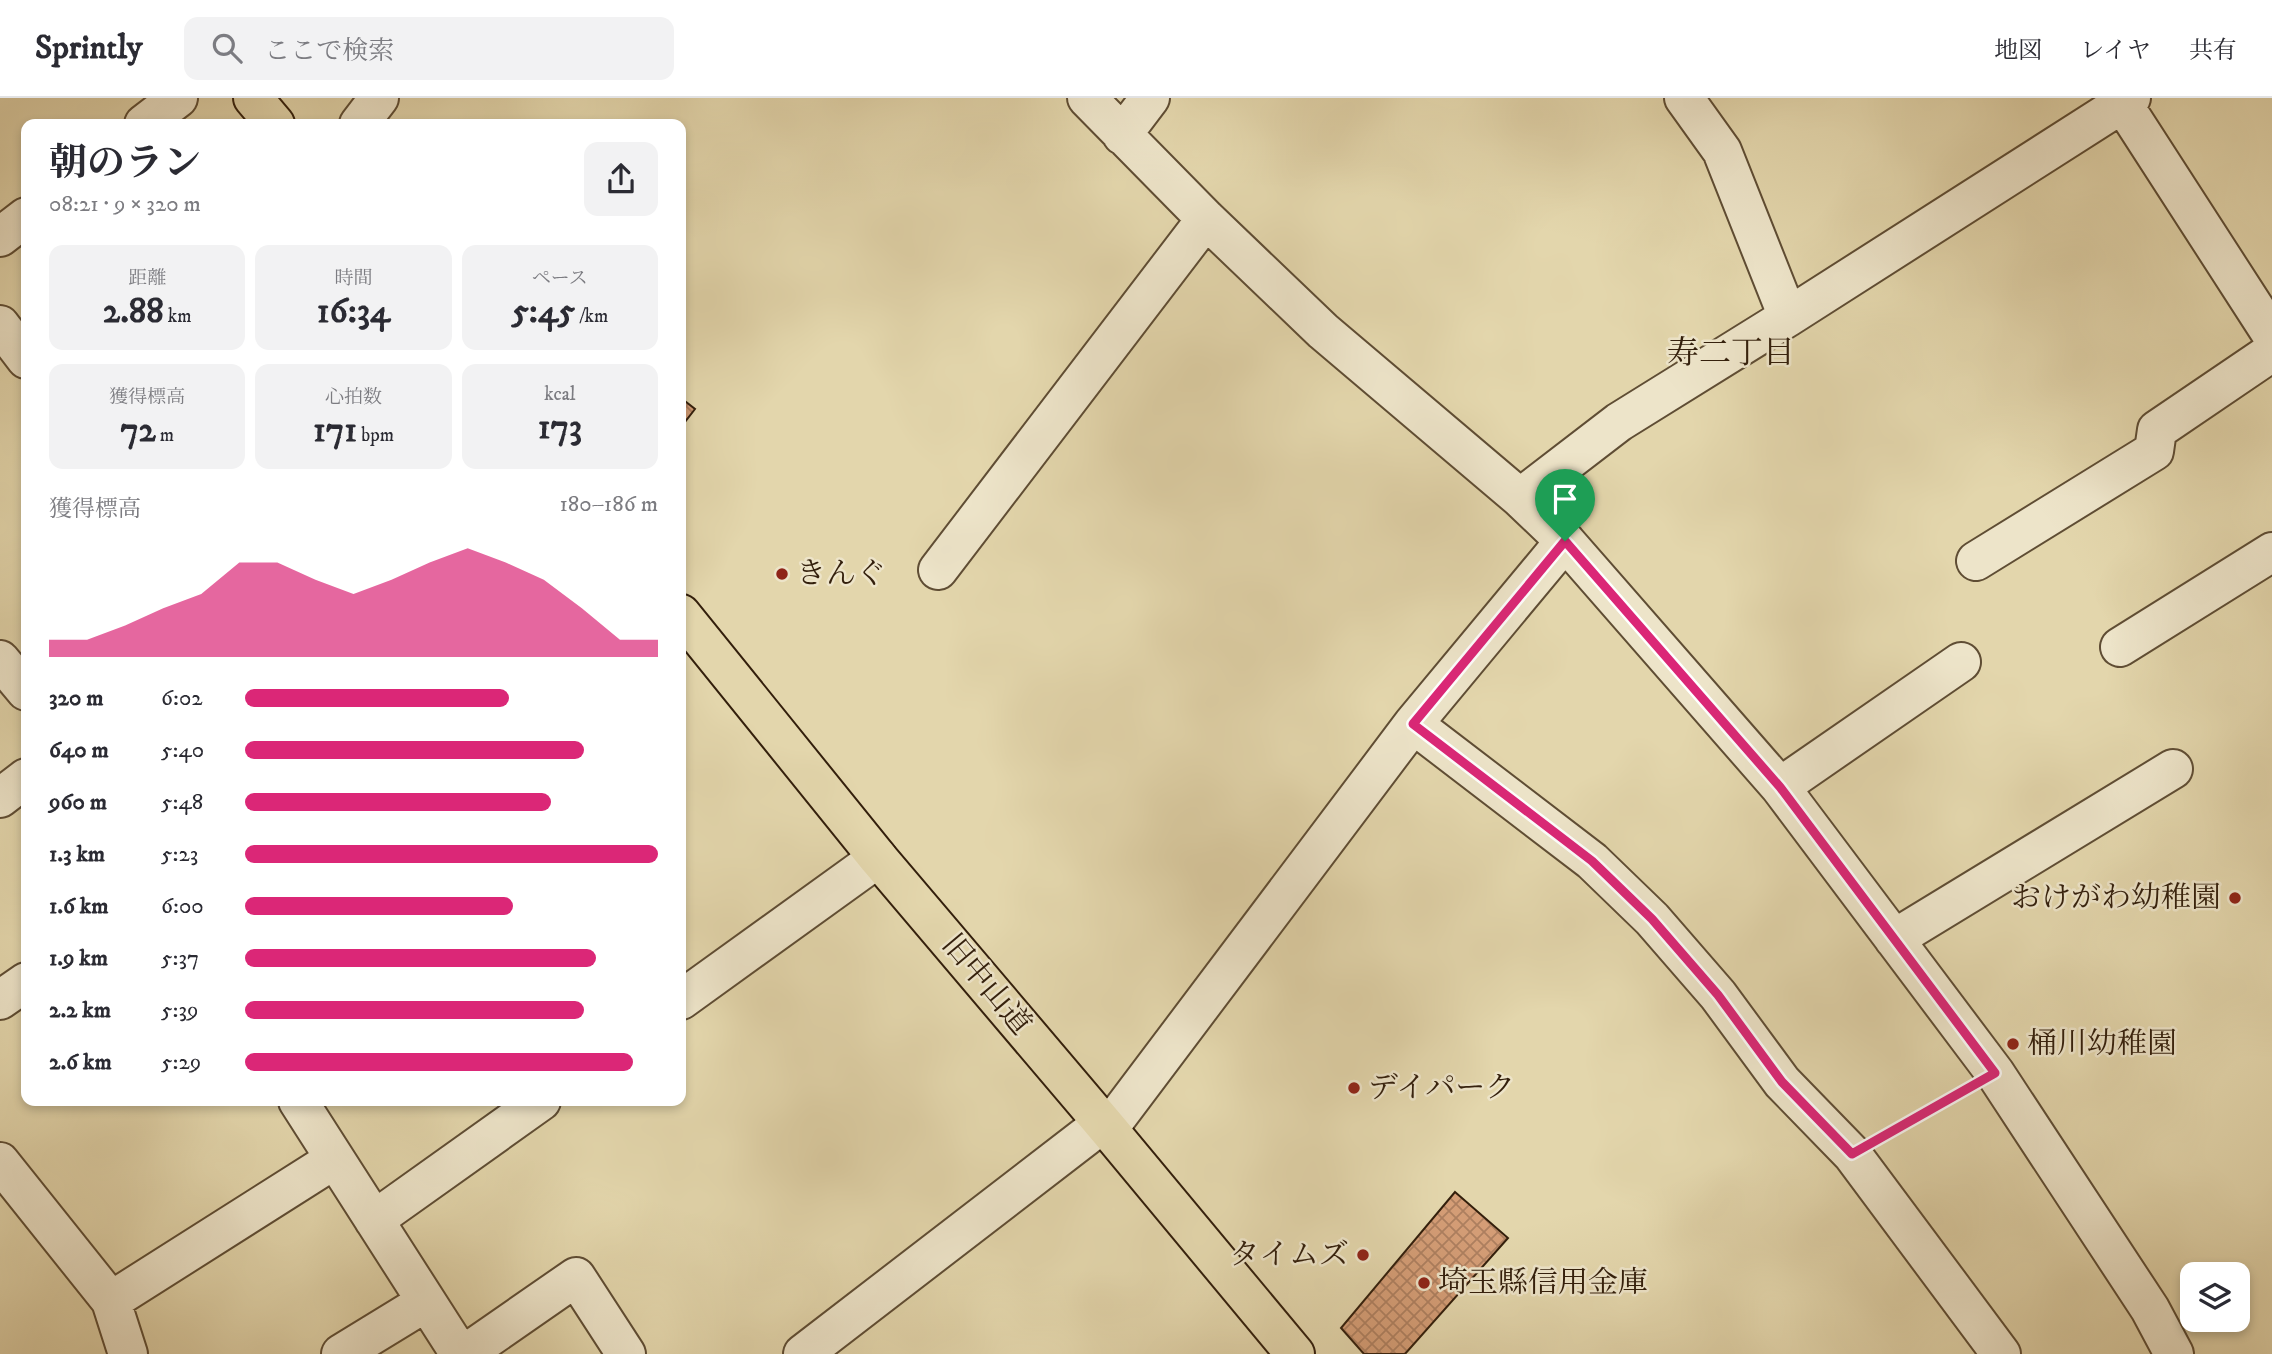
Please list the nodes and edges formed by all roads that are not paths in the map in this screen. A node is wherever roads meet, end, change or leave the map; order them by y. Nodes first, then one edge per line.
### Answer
1 (178, 98) edge
2 (253, 98) edge
3 (379, 98) edge
4 (1087, 98) edge
5 (1150, 98) edge
6 (1684, 98) edge
7 (2124, 100) edge
8 (151, 119) edge
9 (271, 119) edge
10 (363, 119) edge
11 (1122, 135) junction
12 (1206, 219) junction
13 (21, 221) edge
14 (0, 237) edge
15 (1788, 317) junction
16 (0, 325) edge
17 (2272, 335) edge
18 (21, 352) edge
19 (2272, 352) edge
20 (1520, 498) junction
21 (1565, 541) junction
22 (2272, 552) edge
23 (1976, 561) dead end
24 (938, 570) dead end
25 (686, 620) edge
26 (2120, 647) dead end
27 (0, 660) edge
28 (1961, 662) dead end
29 (21, 685) edge
30 (1413, 724) junction
31 (2173, 769) dead end
32 (21, 782) edge
33 (1780, 787) junction
34 (0, 798) edge
35 (878, 858) junction
36 (1894, 939) junction
37 (21, 985) edge
38 (686, 996) edge
39 (0, 1000) edge
40 (301, 1106) edge
41 (534, 1106) edge
42 (1105, 1126) junction
43 (335, 1159) junction
44 (0, 1162) edge
45 (374, 1220) junction
46 (111, 1301) junction
47 (426, 1302) junction
48 (128, 1354) edge
49 (341, 1354) edge
50 (460, 1354) edge
51 (466, 1354) edge
52 (626, 1354) edge
53 (803, 1354) edge
54 (1295, 1354) edge
55 (2001, 1354) edge
56 (2174, 1354) edge

1 - 8 street
2 - 9 main road
3 - 10 street
4 - 11 street
5 - 11 street
6 - 15 street
7 - 15 street
7 - 17 street
11 - 12 street
12 - 20 street
12 - 24 street
13 - 14 street
15 - 20 street
16 - 18 street
19 - 23 street
20 - 21 street
21 - 30 street
21 - 33 street
22 - 26 street
25 - 35 main road, 旧中山道
27 - 29 street
28 - 33 street
30 - 42 street
30 - 55 street
31 - 36 street
32 - 34 street
33 - 36 street
35 - 38 street
35 - 42 main road, 旧中山道
36 - 56 street
37 - 39 street
40 - 43 street
41 - 45 street
42 - 53 street
42 - 54 main road, 旧中山道
43 - 45 street
43 - 46 street
44 - 46 street
45 - 47 street
46 - 48 street
47 - 49 street
47 - 50 street
51 - 52 street

